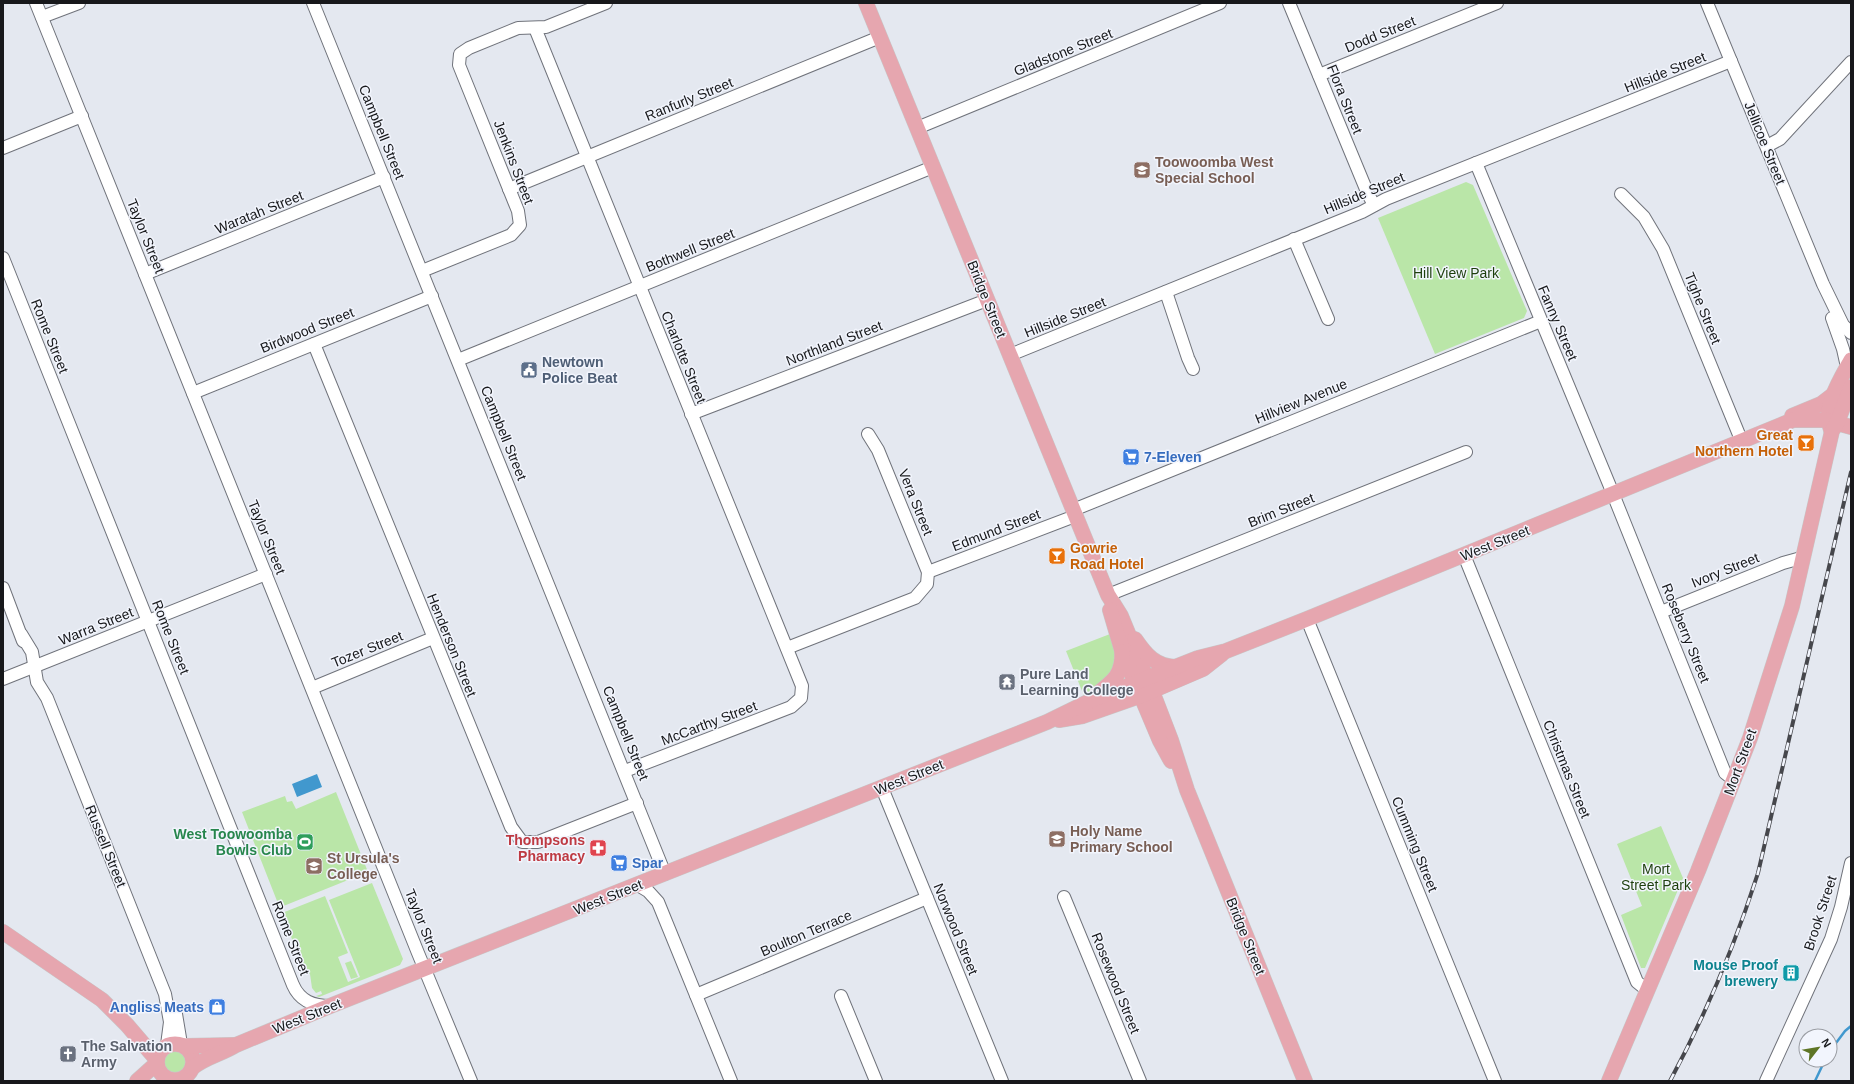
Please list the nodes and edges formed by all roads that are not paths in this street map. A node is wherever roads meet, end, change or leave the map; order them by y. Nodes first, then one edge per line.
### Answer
1 (36, 3) edge
2 (79, 3) edge
3 (312, 3) edge
4 (606, 3) edge
5 (866, 3) edge
6 (1220, 3) edge
7 (1289, 3) edge
8 (1497, 3) edge
9 (1707, 3) edge
10 (42, 17) junction
11 (535, 28) junction
12 (880, 37) junction
13 (1731, 61) junction
14 (1851, 62) edge
15 (1319, 75) junction
16 (82, 116) junction
17 (917, 128) junction
18 (1767, 146) junction
19 (3, 148) edge
20 (587, 157) junction
21 (1476, 163) junction
22 (933, 167) junction
23 (384, 177) junction
24 (509, 189) junction
25 (1621, 194) dead end
26 (1374, 205) junction
27 (1294, 239) junction
28 (3, 258) edge
29 (422, 271) junction
30 (145, 274) junction
31 (1823, 284) junction
32 (639, 287) junction
33 (1166, 292) junction
34 (432, 296) junction
35 (987, 300) junction
36 (1328, 319) dead end
37 (1541, 321) junction
38 (1851, 332) edge
39 (314, 344) junction
40 (1010, 355) junction
41 (458, 360) junction
42 (1849, 364) edge
43 (1193, 369) dead end
44 (1851, 387) edge
45 (193, 393) junction
46 (1834, 394) junction
47 (691, 414) junction
48 (1837, 425) edge
49 (1770, 430) junction
50 (868, 434) dead end
51 (1851, 435) edge
52 (1742, 442) junction
53 (1466, 452) dead end
54 (1613, 495) junction
55 (1074, 513) junction
56 (1464, 555) junction
57 (1801, 558) junction
58 (266, 574) junction
59 (928, 578) junction
60 (3, 588) edge
61 (1108, 595) junction
62 (1661, 612) junction
63 (1121, 616) junction
64 (1307, 619) junction
65 (148, 621) junction
66 (433, 638) junction
67 (787, 648) junction
68 (1122, 651) junction
69 (1226, 651) junction
70 (34, 667) junction
71 (1175, 667) junction
72 (3, 679) edge
73 (1143, 687) junction
74 (312, 688) junction
75 (801, 698) joint
76 (1077, 706) junction
77 (1047, 722) junction
78 (625, 771) junction
79 (1734, 780) junction
80 (882, 788) junction
81 (637, 803) junction
82 (1851, 863) edge
83 (665, 874) junction
84 (638, 885) junction
85 (1064, 897) dead end
86 (927, 898) junction
87 (3, 932) edge
88 (425, 969) junction
89 (1647, 990) junction
90 (696, 996) junction
91 (841, 996) dead end
92 (102, 1000) junction
93 (330, 1006) junction
94 (236, 1045) junction
95 (174, 1046) junction
96 (157, 1061) junction
97 (192, 1073) edge
98 (169, 1080) edge
99 (137, 1081) edge
100 (471, 1081) edge
101 (731, 1081) edge
102 (876, 1081) edge
103 (1002, 1081) edge
104 (1140, 1081) edge
105 (1305, 1081) edge
106 (1495, 1081) edge
107 (1609, 1081) edge
108 (1766, 1081) edge

1 - 10 street, Taylor Street
2 - 10 street
3 - 23 street, Campbell Street
4 - 11 street
5 - 12 main road, Bridge Street
6 - 17 street, Gladstone Street
7 - 15 street, Flora Street
8 - 15 street, Dodd Street
9 - 13 street, Jellicoe Street
10 - 16 street, Taylor Street
11 - 20 street, Charlotte Street
11 - 24 street, Jenkins Street
12 - 17 main road, Bridge Street
12 - 20 street, Ranfurly Street
13 - 18 street, Jellicoe Street
13 - 21 street, Hillside Street
14 - 18 street
15 - 26 street, Flora Street
16 - 19 street
16 - 30 street, Taylor Street
17 - 22 main road, Bridge Street
18 - 31 street, Jellicoe Street
20 - 24 street, Ranfurly Street
20 - 32 street, Charlotte Street
21 - 26 street, Hillside Street
21 - 37 street, Fanny Street
22 - 32 street, Bothwell Street
22 - 35 main road, Bridge Street
23 - 29 street, Campbell Street
23 - 30 street, Waratah Street
24 - 29 street, Jenkins Street
25 - 52 street, Tighe Street
26 - 27 street, Hillside Street
27 - 33 street, Hillside Street
27 - 36 street
28 - 65 street, Rome Street
29 - 34 street, Campbell Street
30 - 45 street, Taylor Street
31 - 38 street, Jellicoe Street
31 - 42 street, Jellicoe Street
32 - 41 street, Bothwell Street
32 - 47 street, Charlotte Street
33 - 40 street, Hillside Street
33 - 43 street
34 - 39 street, Birdwood Street
34 - 41 street, Campbell Street
35 - 40 main road, Bridge Street
35 - 47 street, Northland Street
37 - 54 street, Fanny Street
37 - 55 street, Hillview Avenue
39 - 45 street, Birdwood Street
39 - 66 street, Henderson Street
40 - 55 main road, Bridge Street
41 - 78 street, Campbell Street
42 - 46 main road, Mort Street
44 - 48 main road, Mort Street
45 - 58 street, Taylor Street
46 - 48 main road, Mort Street
46 - 49 main road
47 - 67 street, Charlotte Street
48 - 49 main road, West Street
48 - 51 main road
48 - 57 main road, Mort Street
49 - 52 main road, West Street
50 - 59 street, Vera Street
52 - 54 main road, West Street
53 - 61 street, Brim Street
54 - 56 main road, West Street
54 - 62 street, Roseberry Street
55 - 59 street, Edmund Street
55 - 61 main road, Bridge Street
56 - 64 main road, West Street
56 - 89 street, Christmas Street
57 - 62 street, Ivory Street
57 - 79 main road, Mort Street
58 - 65 street, Warra Street
58 - 74 street, Taylor Street
59 - 67 street, Edmund Street
60 - 70 street, Russell Street
61 - 63 main road, Bridge Street
61 - 68 main road, Bridge Street
62 - 79 street, Roseberry Street
63 - 71 main road
63 - 73 main road, Bridge Street
64 - 69 main road, West Street
64 - 106 street, Cumming Street
65 - 70 street, Warra Street
65 - 93 street, Rome Street
66 - 74 street, Tozer Street
66 - 81 street, Henderson Street
67 - 75 street, Charlotte Street
68 - 73 main road, Bridge Street
68 - 76 main road
69 - 71 main road, West Street
69 - 73 main road, West Street
70 - 72 street, Warra Street
70 - 95 street, Russell Street
71 - 73 main road, West Street
73 - 76 main road, West Street
73 - 77 main road, West Street
73 - 105 main road, Bridge Street
74 - 88 street, Taylor Street
75 - 78 street, McCarthy Street
76 - 77 main road, West Street
77 - 80 main road, West Street
78 - 81 street, Campbell Street
79 - 89 main road, Mort Street
80 - 83 main road, West Street
80 - 86 street, Norwood Street
81 - 83 street, Campbell Street
82 - 108 street, Brook Street
83 - 84 main road, West Street
84 - 88 main road, West Street
84 - 90 street
85 - 104 street, Rosewood Street
86 - 90 street, Boulton Terrace
86 - 103 street, Norwood Street
87 - 92 main road
88 - 93 main road, West Street
88 - 100 street, Taylor Street
89 - 107 main road, Mort Street
90 - 101 street
91 - 102 street
92 - 95 main road
92 - 96 main road
93 - 94 main road, West Street
94 - 95 main road, West Street
94 - 97 main road, West Street
95 - 96 main road
95 - 97 main road
96 - 98 main road
96 - 99 main road
97 - 98 main road

